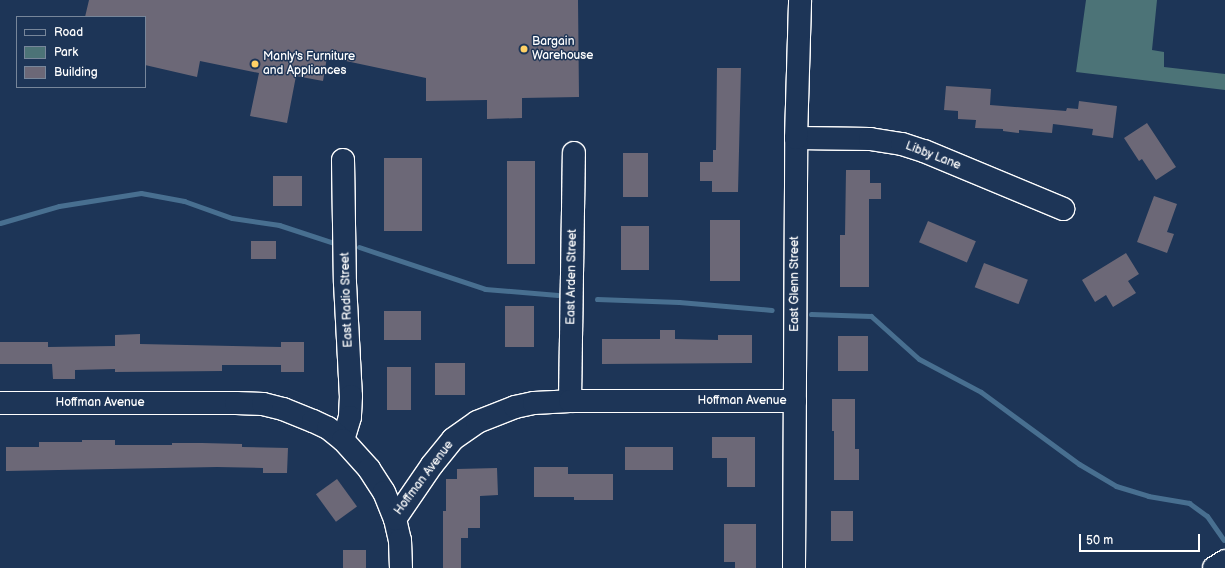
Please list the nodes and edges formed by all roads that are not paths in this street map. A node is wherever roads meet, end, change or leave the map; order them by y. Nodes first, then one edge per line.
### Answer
1 (800, 0) edge
2 (796, 138) junction
3 (574, 153) dead end
4 (343, 160) dead end
5 (1062, 208) dead end
6 (570, 401) junction
7 (795, 401) junction
8 (0, 403) edge
9 (343, 440) junction
10 (395, 519) junction
11 (1225, 561) edge
12 (401, 568) edge
13 (794, 568) edge
14 (1214, 568) edge

1 - 2 street, East Glenn Street
2 - 5 street, Libby Lane
2 - 7 street, East Glenn Street
3 - 6 street, East Arden Street
4 - 9 street, East Radio Street
6 - 7 street, Hoffman Avenue
6 - 10 street, Hoffman Avenue
7 - 13 street, East Glenn Street
8 - 9 street, Hoffman Avenue
9 - 10 street, Hoffman Avenue
10 - 12 street
11 - 14 street

